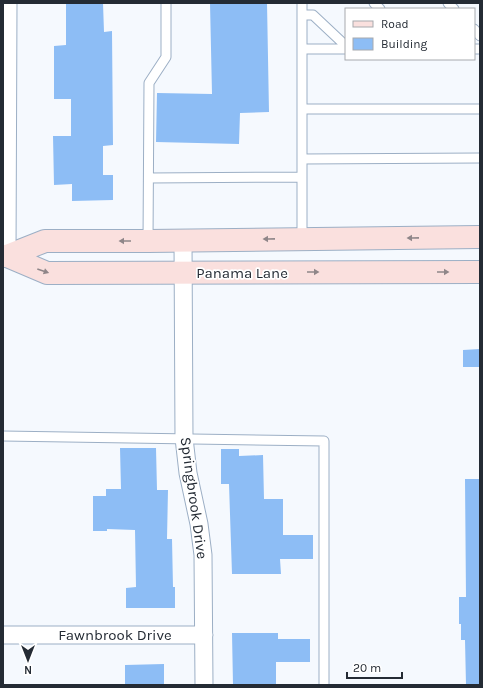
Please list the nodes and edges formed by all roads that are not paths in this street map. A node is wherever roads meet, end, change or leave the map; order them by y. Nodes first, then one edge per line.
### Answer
1 (8, 3) edge
2 (166, 3) edge
3 (302, 3) edge
4 (302, 15) junction
5 (345, 45) edge
6 (302, 49) junction
7 (345, 49) edge
8 (5, 89) edge
9 (302, 109) junction
10 (480, 109) edge
11 (480, 158) edge
12 (302, 159) junction
13 (149, 178) junction
14 (302, 178) junction
15 (480, 237) edge
16 (302, 239) junction
17 (183, 240) junction
18 (148, 241) junction
19 (5, 256) edge
20 (480, 272) edge
21 (183, 273) junction
22 (3, 436) edge
23 (184, 438) junction
24 (3, 635) edge
25 (204, 635) junction
26 (204, 685) edge
27 (324, 685) edge

1 - 8 street
2 - 13 lane
3 - 4 lane
4 - 5 lane
4 - 6 lane
6 - 7 lane
6 - 9 lane
8 - 19 street
9 - 10 lane
9 - 12 lane
11 - 12 lane
12 - 14 lane
13 - 14 lane
13 - 18 lane
14 - 16 lane
15 -> 16 main road
16 -> 17 main road
17 - 18 main road
17 - 21 street, Springbrook Drive
18 -> 19 main road
19 -> 21 main road, Panama Lane
21 -> 20 main road, Panama Lane
21 - 23 street, Springbrook Drive
22 - 23 lane
23 - 25 street, Springbrook Drive
23 - 27 lane
24 - 25 street, Fawnbrook Drive
25 - 26 street, Springbrook Drive

